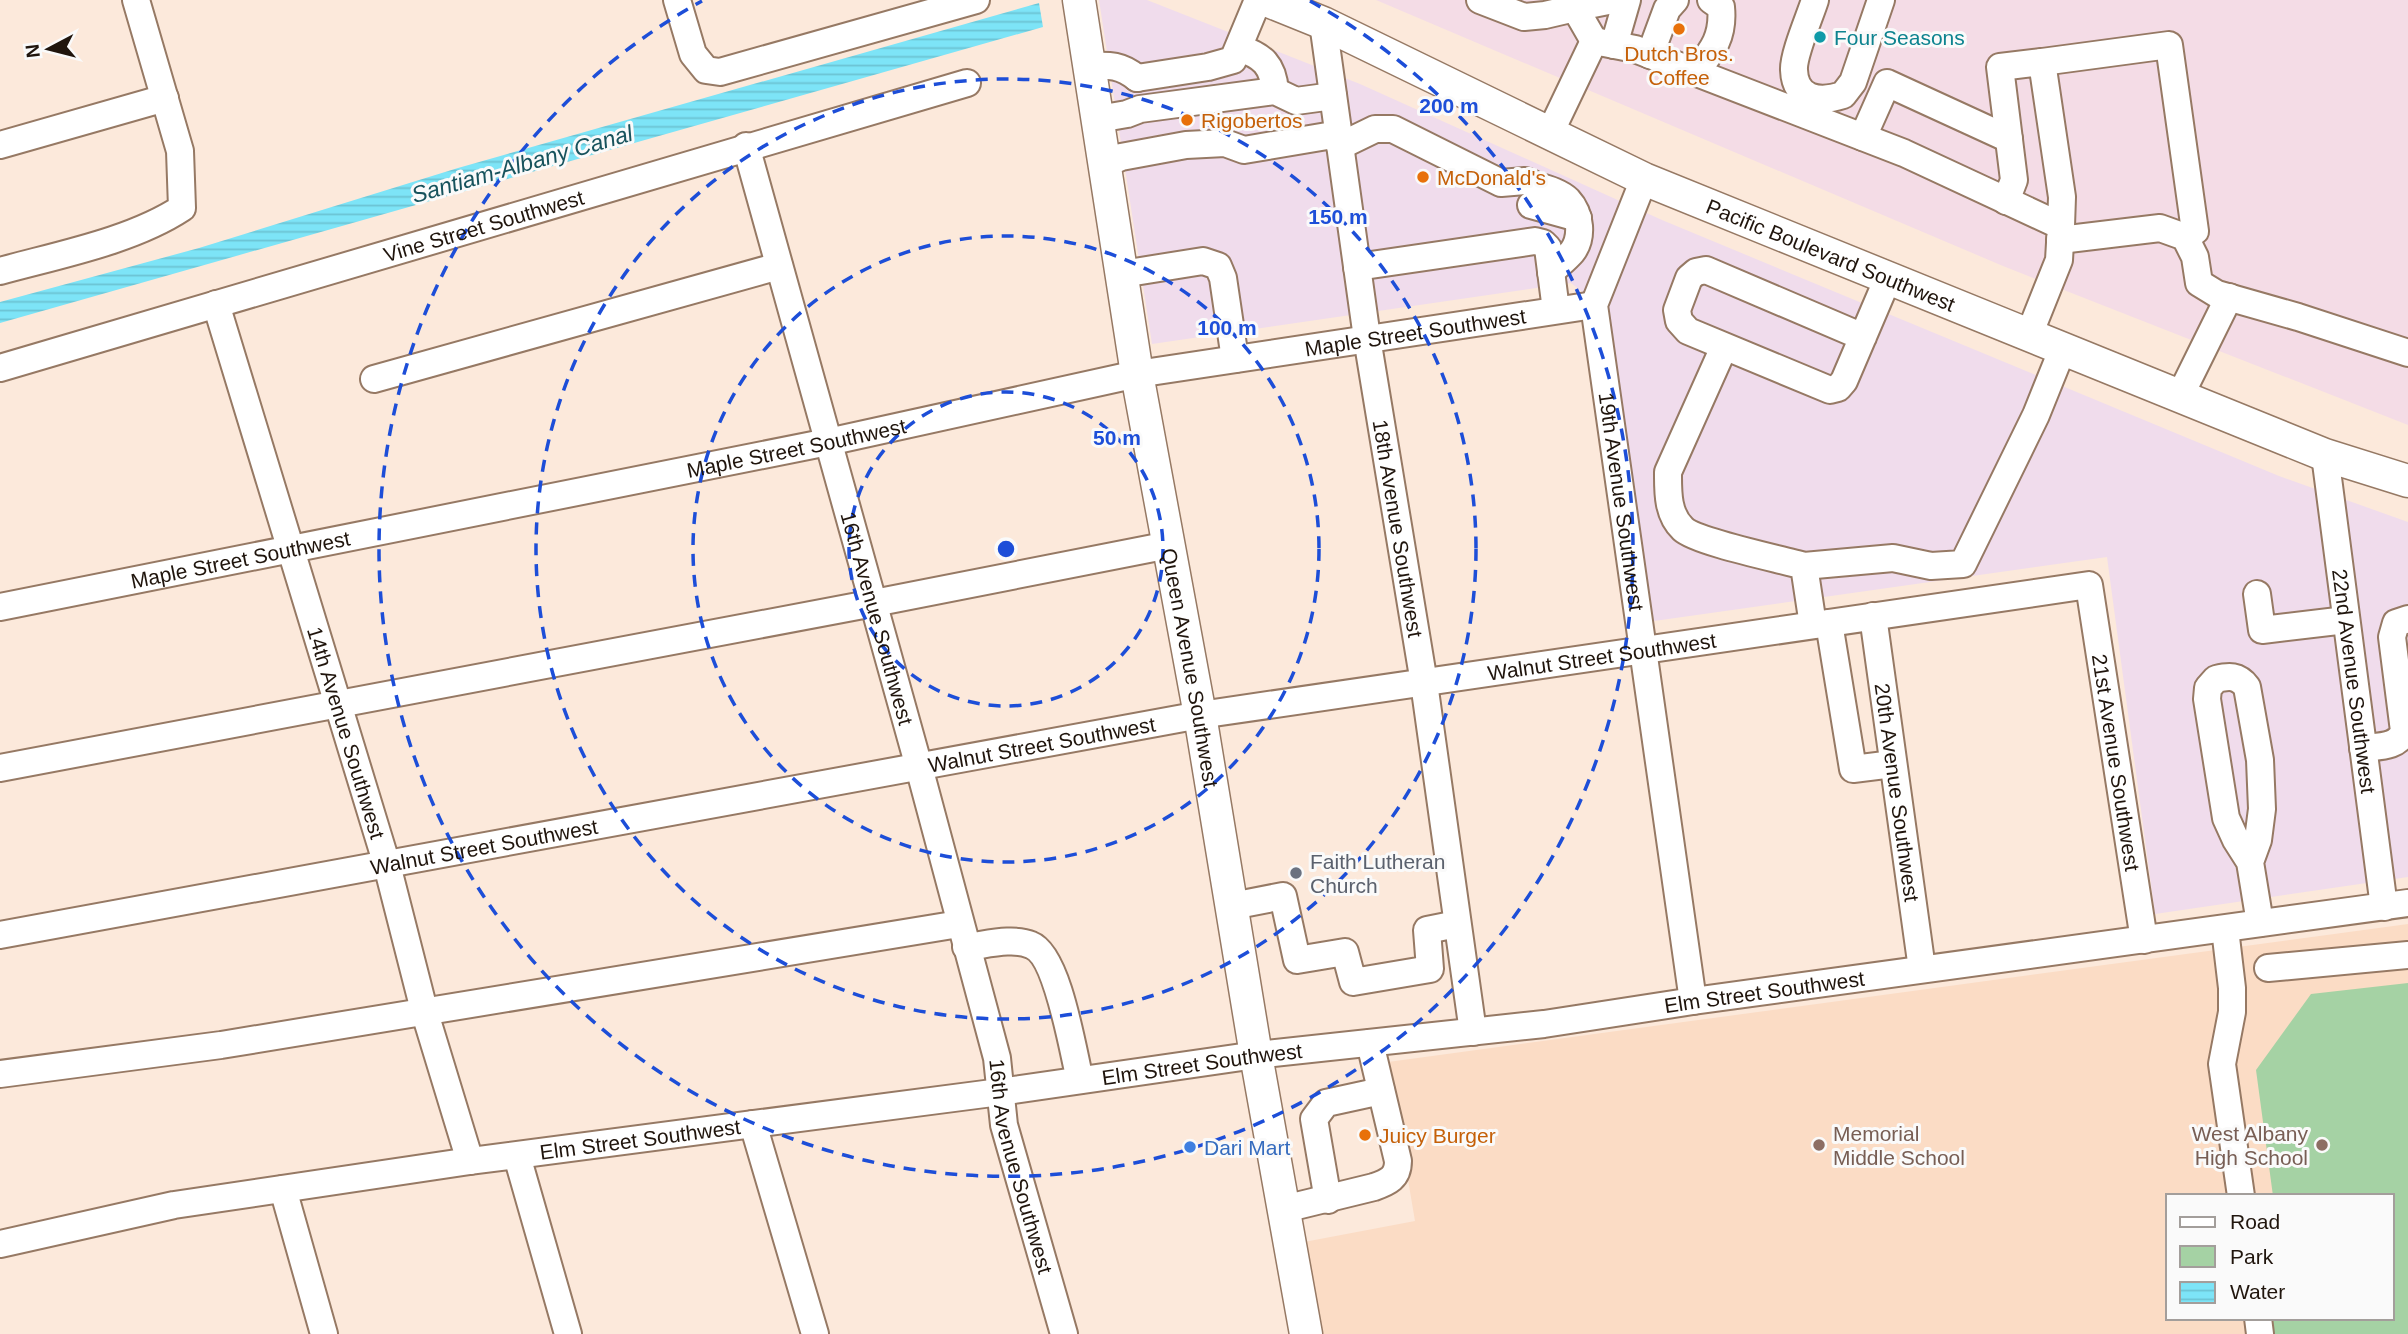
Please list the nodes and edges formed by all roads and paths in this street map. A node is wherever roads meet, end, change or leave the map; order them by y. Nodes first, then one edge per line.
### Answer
1 (136, 0) edge
2 (677, 0) edge
3 (976, 0) edge
4 (1079, 0) edge
5 (1258, 0) edge
6 (1266, 0) edge
7 (1480, 0) edge
8 (1571, 0) edge
9 (1613, 0) edge
10 (1627, 0) edge
11 (1675, 0) edge
12 (1711, 0) edge
13 (1815, 0) edge
14 (1831, 0) edge
15 (1881, 0) edge
16 (1323, 23) junction
17 (1604, 43) junction
18 (1239, 48) junction
19 (1650, 55) junction
20 (2042, 62) junction
21 (1090, 66) junction
22 (1696, 72) junction
23 (1137, 78) junction
24 (967, 83) dead end
25 (1275, 91) junction
26 (1333, 96) junction
27 (165, 98) junction
28 (1811, 103) junction
29 (1143, 108) junction
30 (1098, 119) junction
31 (1550, 134) junction
32 (1863, 137) junction
33 (2009, 139) junction
34 (1339, 140) junction
35 (0, 145) edge
36 (746, 146) junction
37 (1105, 164) junction
38 (1644, 179) junction
39 (2006, 201) junction
40 (2061, 233) junction
41 (2185, 237) junction
42 (779, 266) junction
43 (1357, 267) junction
44 (0, 271) edge
45 (1551, 272) junction
46 (1122, 274) junction
47 (1888, 278) junction
48 (2228, 297) junction
49 (216, 304) junction
50 (1594, 304) junction
51 (1556, 310) junction
52 (2029, 335) junction
53 (1863, 337) junction
54 (1367, 338) junction
55 (1724, 347) junction
56 (2063, 348) junction
57 (2408, 353) edge
58 (1235, 359) junction
59 (0, 368) edge
60 (1137, 374) junction
61 (373, 380) dead end
62 (2180, 396) junction
63 (828, 442) junction
64 (2325, 455) junction
65 (2408, 481) edge
66 (1169, 545) junction
67 (290, 551) junction
68 (1963, 564) junction
69 (1804, 566) junction
70 (2089, 585) joint
71 (2257, 594) dead end
72 (874, 603) junction
73 (1967, 603) junction
74 (0, 607) edge
75 (1872, 617) junction
76 (2408, 619) edge
77 (2346, 620) junction
78 (1821, 624) junction
79 (1643, 649) junction
80 (1423, 683) junction
81 (338, 705) junction
82 (1200, 715) junction
83 (2405, 739) edge
84 (2363, 748) junction
85 (1893, 764) junction
86 (919, 767) junction
87 (0, 768) edge
88 (2250, 862) junction
89 (387, 865) junction
90 (2396, 905) edge
91 (1232, 906) junction
92 (1457, 923) junction
93 (2260, 923) junction
94 (2225, 929) junction
95 (0, 935) edge
96 (963, 935) junction
97 (2144, 940) junction
98 (2408, 955) edge
99 (2268, 968) dead end
100 (1922, 969) junction
101 (1693, 1001) junction
102 (424, 1010) junction
103 (1473, 1032) junction
104 (1370, 1043) junction
105 (1256, 1055) junction
106 (0, 1074) edge
107 (1080, 1080) junction
108 (1381, 1091) junction
109 (1000, 1092) junction
110 (753, 1124) junction
111 (517, 1156) junction
112 (470, 1161) junction
113 (283, 1189) junction
114 (2241, 1194) edge
115 (1328, 1200) junction
116 (1284, 1209) junction
117 (0, 1244) edge
118 (324, 1334) edge
119 (568, 1334) edge
120 (815, 1334) edge
121 (1064, 1334) edge
122 (1307, 1334) edge

1 - 27 street
2 - 3 street
4 - 21 main road, Queen Avenue Southwest
5 - 18 street
6 - 16 main road, Pacific Boulevard Southwest
7 - 17 street
8 - 9 street
10 - 17 street
11 - 19 street
12 - 22 street
13 - 28 street
14 - 28 street
15 - 28 street
16 - 26 street, 18th Avenue Southwest
16 - 31 main road, Pacific Boulevard Southwest
17 - 19 street
17 - 31 street
18 - 23 street
18 - 25 street
19 - 22 street
20 - 33 street
20 - 40 street
20 - 41 street
21 - 23 street
21 - 30 main road, Queen Avenue Southwest
22 - 28 street
23 - 29 street
24 - 36 street, Vine Street Southwest
25 - 26 street
25 - 29 street
26 - 34 street, 18th Avenue Southwest
27 - 35 street
27 - 44 street
28 - 32 street
29 - 30 street
30 - 37 main road, Queen Avenue Southwest
31 - 38 main road, Pacific Boulevard Southwest
32 - 33 street
32 - 39 street
33 - 39 street
34 - 37 street
34 - 43 street, 18th Avenue Southwest
34 - 45 street
36 - 42 street, 16th Avenue Southwest
36 - 49 street, Vine Street Southwest
37 - 46 main road, Queen Avenue Southwest
38 - 47 main road, Pacific Boulevard Southwest
38 - 50 street, 19th Avenue Southwest
39 - 40 street
40 - 41 street
40 - 52 street
41 - 48 street
42 - 61 street
42 - 63 street, 16th Avenue Southwest
43 - 45 street
43 - 54 street, 18th Avenue Southwest
45 - 51 street
46 - 58 street
46 - 60 main road, Queen Avenue Southwest
47 - 52 main road, Pacific Boulevard Southwest
47 - 53 street
48 - 57 street
48 - 62 street
49 - 59 street, Vine Street Southwest
49 - 67 street, 14th Avenue Southwest
50 - 51 street, Maple Street Southwest
50 - 79 street, 19th Avenue Southwest
51 - 54 street, Maple Street Southwest
52 - 56 main road, Pacific Boulevard Southwest
53 - 55 street
53 - 55 street
54 - 58 street, Maple Street Southwest
54 - 80 street, 18th Avenue Southwest
55 - 69 street
56 - 62 main road, Pacific Boulevard Southwest
56 - 68 street
58 - 60 street, Maple Street Southwest
60 - 63 street, Maple Street Southwest
60 - 66 main road, Queen Avenue Southwest
62 - 64 main road, Pacific Boulevard Southwest
63 - 67 street, Maple Street Southwest
63 - 72 street, 16th Avenue Southwest
64 - 65 main road, Pacific Boulevard Southwest
64 - 77 street, 22nd Avenue Southwest
66 - 72 street
66 - 82 main road, Queen Avenue Southwest
67 - 74 street, Maple Street Southwest
67 - 81 street, 14th Avenue Southwest
68 - 69 street
68 - 73 street
69 - 78 street
70 - 73 street, Walnut Street Southwest
70 - 97 street, 21st Avenue Southwest
71 - 77 street
72 - 81 street
72 - 86 street, 16th Avenue Southwest
73 - 75 street, Walnut Street Southwest
75 - 78 street, Walnut Street Southwest
75 - 85 street, 20th Avenue Southwest
76 - 83 street
77 - 84 street, 22nd Avenue Southwest
78 - 79 street, Walnut Street Southwest
78 - 85 street
79 - 80 street, Walnut Street Southwest
79 - 101 street, 19th Avenue Southwest
80 - 82 street, Walnut Street Southwest
80 - 92 street, 18th Avenue Southwest
81 - 87 street
81 - 89 street, 14th Avenue Southwest
82 - 86 street, Walnut Street Southwest
82 - 91 main road, Queen Avenue Southwest
83 - 84 street
84 - 90 street, 22nd Avenue Southwest
85 - 100 street, 20th Avenue Southwest
86 - 89 street, Walnut Street Southwest
86 - 96 street, 16th Avenue Southwest
88 - 88 street
88 - 93 street
89 - 95 street, Walnut Street Southwest
89 - 102 street, 14th Avenue Southwest
90 - 93 street, Elm Street Southwest
91 - 92 street
91 - 105 main road, Queen Avenue Southwest
92 - 103 street, 18th Avenue Southwest
93 - 94 street, Elm Street Southwest
94 - 97 street, Elm Street Southwest
94 - 114 street
96 - 102 street
96 - 107 street
96 - 109 street, 16th Avenue Southwest
97 - 100 street, Elm Street Southwest
98 - 99 street
100 - 101 street, Elm Street Southwest
101 - 103 street, Elm Street Southwest
102 - 106 street
102 - 112 street, 14th Avenue Southwest
103 - 104 street, Elm Street Southwest
104 - 105 street, Elm Street Southwest
104 - 108 street
105 - 107 street, Elm Street Southwest
105 - 116 main road, Queen Avenue Southwest
107 - 109 street, Elm Street Southwest
108 - 115 street
108 - 115 street
109 - 110 street, Elm Street Southwest
109 - 121 street, 16th Avenue Southwest
110 - 111 street, Elm Street Southwest
110 - 120 street
111 - 112 street, Elm Street Southwest
111 - 119 street
112 - 113 street, Elm Street Southwest
113 - 117 street, Elm Street Southwest
113 - 118 street
115 - 116 street
116 - 122 main road, Queen Avenue Southwest

